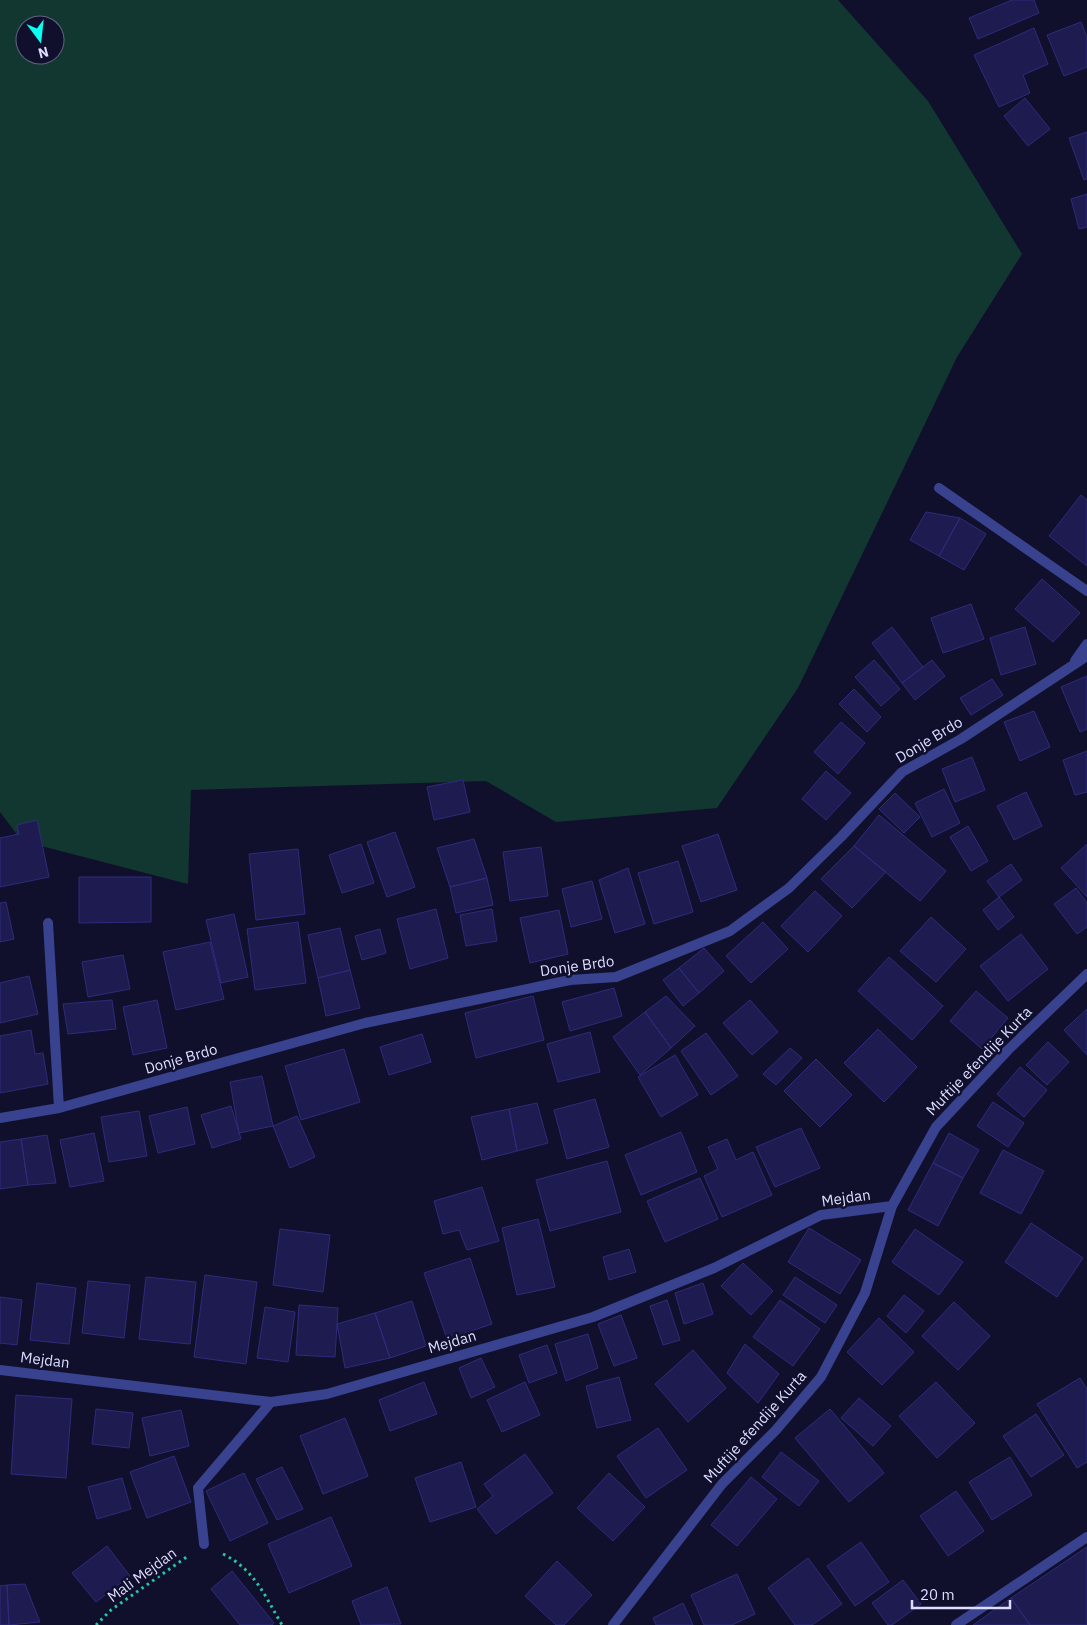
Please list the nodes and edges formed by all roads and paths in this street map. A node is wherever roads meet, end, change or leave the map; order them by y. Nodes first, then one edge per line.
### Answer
1 (939, 488) dead end
2 (1087, 591) edge
3 (1087, 644) edge
4 (1087, 656) edge
5 (1072, 666) junction
6 (48, 923) dead end
7 (1087, 974) edge
8 (60, 1108) junction
9 (0, 1118) edge
10 (892, 1206) junction
11 (0, 1370) edge
12 (271, 1402) junction
13 (1087, 1537) edge
14 (204, 1544) junction
15 (96, 1625) edge
16 (282, 1625) edge
17 (613, 1625) edge
18 (956, 1625) edge

1 - 2 street
3 - 5 street, Donje Brdo
4 - 5 street, Donje Brdo
5 - 8 street, Donje Brdo
6 - 8 street
7 - 10 street, Muftije efendije Kurta
8 - 9 street, Donje Brdo
10 - 12 street, Mejdan
10 - 17 street, Muftije efendije Kurta
11 - 12 street, Mejdan
12 - 14 street
13 - 18 street
14 - 15 path, Mali Mejdan
14 - 16 path

